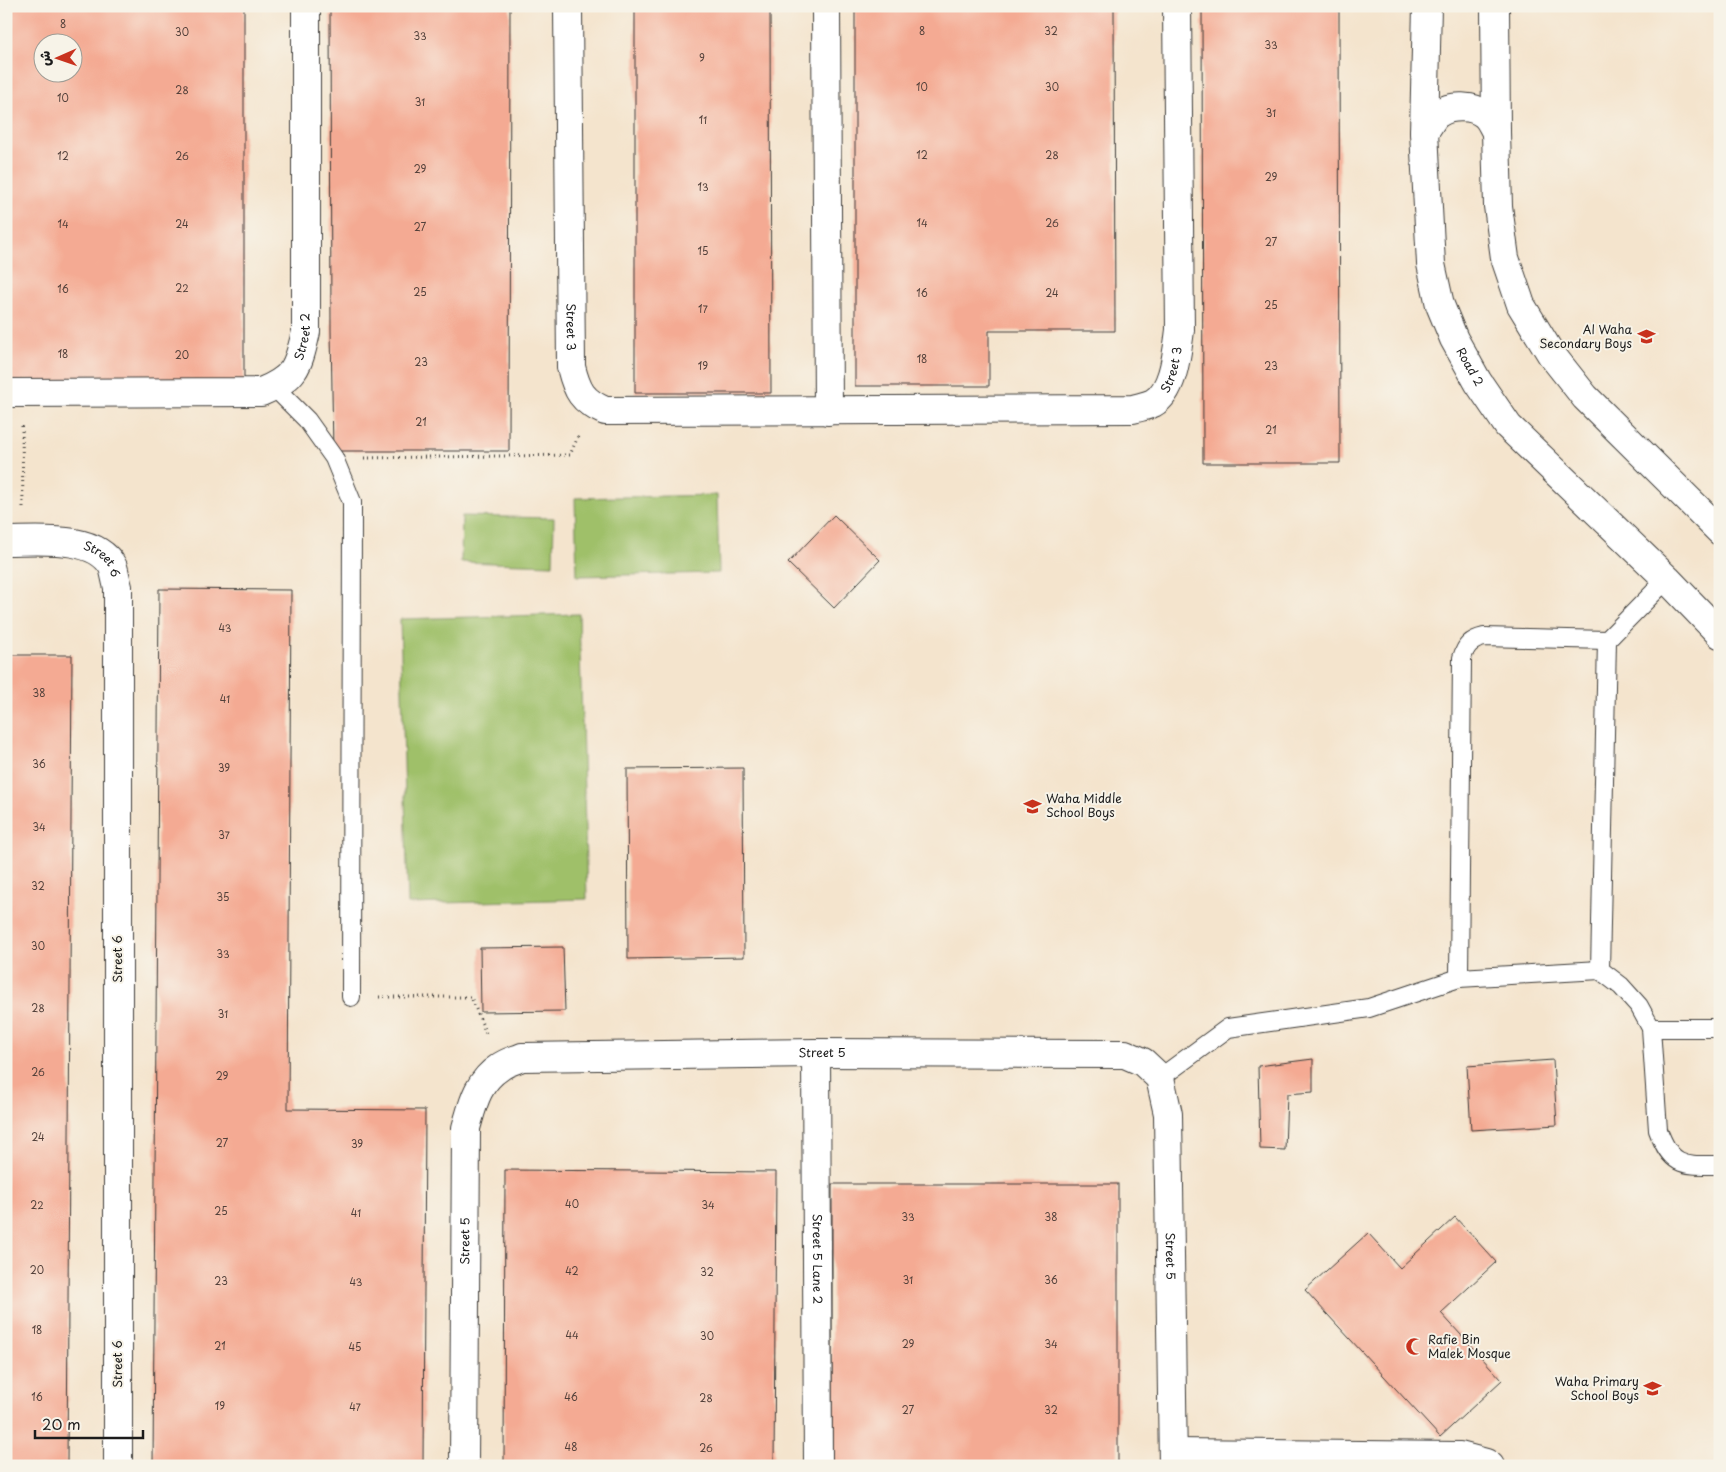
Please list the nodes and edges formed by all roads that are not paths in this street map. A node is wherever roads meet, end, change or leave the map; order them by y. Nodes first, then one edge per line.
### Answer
1 (306, 6) edge
2 (568, 6) edge
3 (826, 6) edge
4 (1177, 6) edge
5 (1427, 6) edge
6 (1495, 6) edge
7 (1424, 132) junction
8 (1496, 132) junction
9 (274, 387) junction
10 (14, 393) edge
11 (828, 411) junction
12 (1720, 531) edge
13 (15, 541) edge
14 (1667, 579) junction
15 (1720, 634) edge
16 (1607, 640) junction
17 (1600, 970) junction
18 (1459, 978) junction
19 (351, 997) road end
20 (1651, 1028) junction
21 (1720, 1028) edge
22 (816, 1053) junction
23 (1160, 1078) junction
24 (1720, 1165) edge
25 (1173, 1459) edge
26 (118, 1466) edge
27 (464, 1466) edge
28 (818, 1466) edge
29 (1490, 1466) edge

1 - 9 street, Street 2
2 - 11 street, Street 3
3 - 11 street
4 - 11 street, Street 3
5 - 7 street, Road 2
6 - 8 street
7 - 8 street
7 - 14 street, Road 2
8 - 12 street
9 - 10 street, Street 2
9 - 19 lane
13 - 26 street, Street 6
14 - 15 street, Road 2
14 - 16 lane
16 - 17 lane
16 - 18 lane
17 - 18 lane
17 - 20 lane
18 - 23 lane
20 - 21 lane
20 - 24 lane
22 - 23 street, Street 5
22 - 27 street, Street 5
22 - 28 street, Street 5 Lane 2
23 - 25 street, Street 5
25 - 29 street

